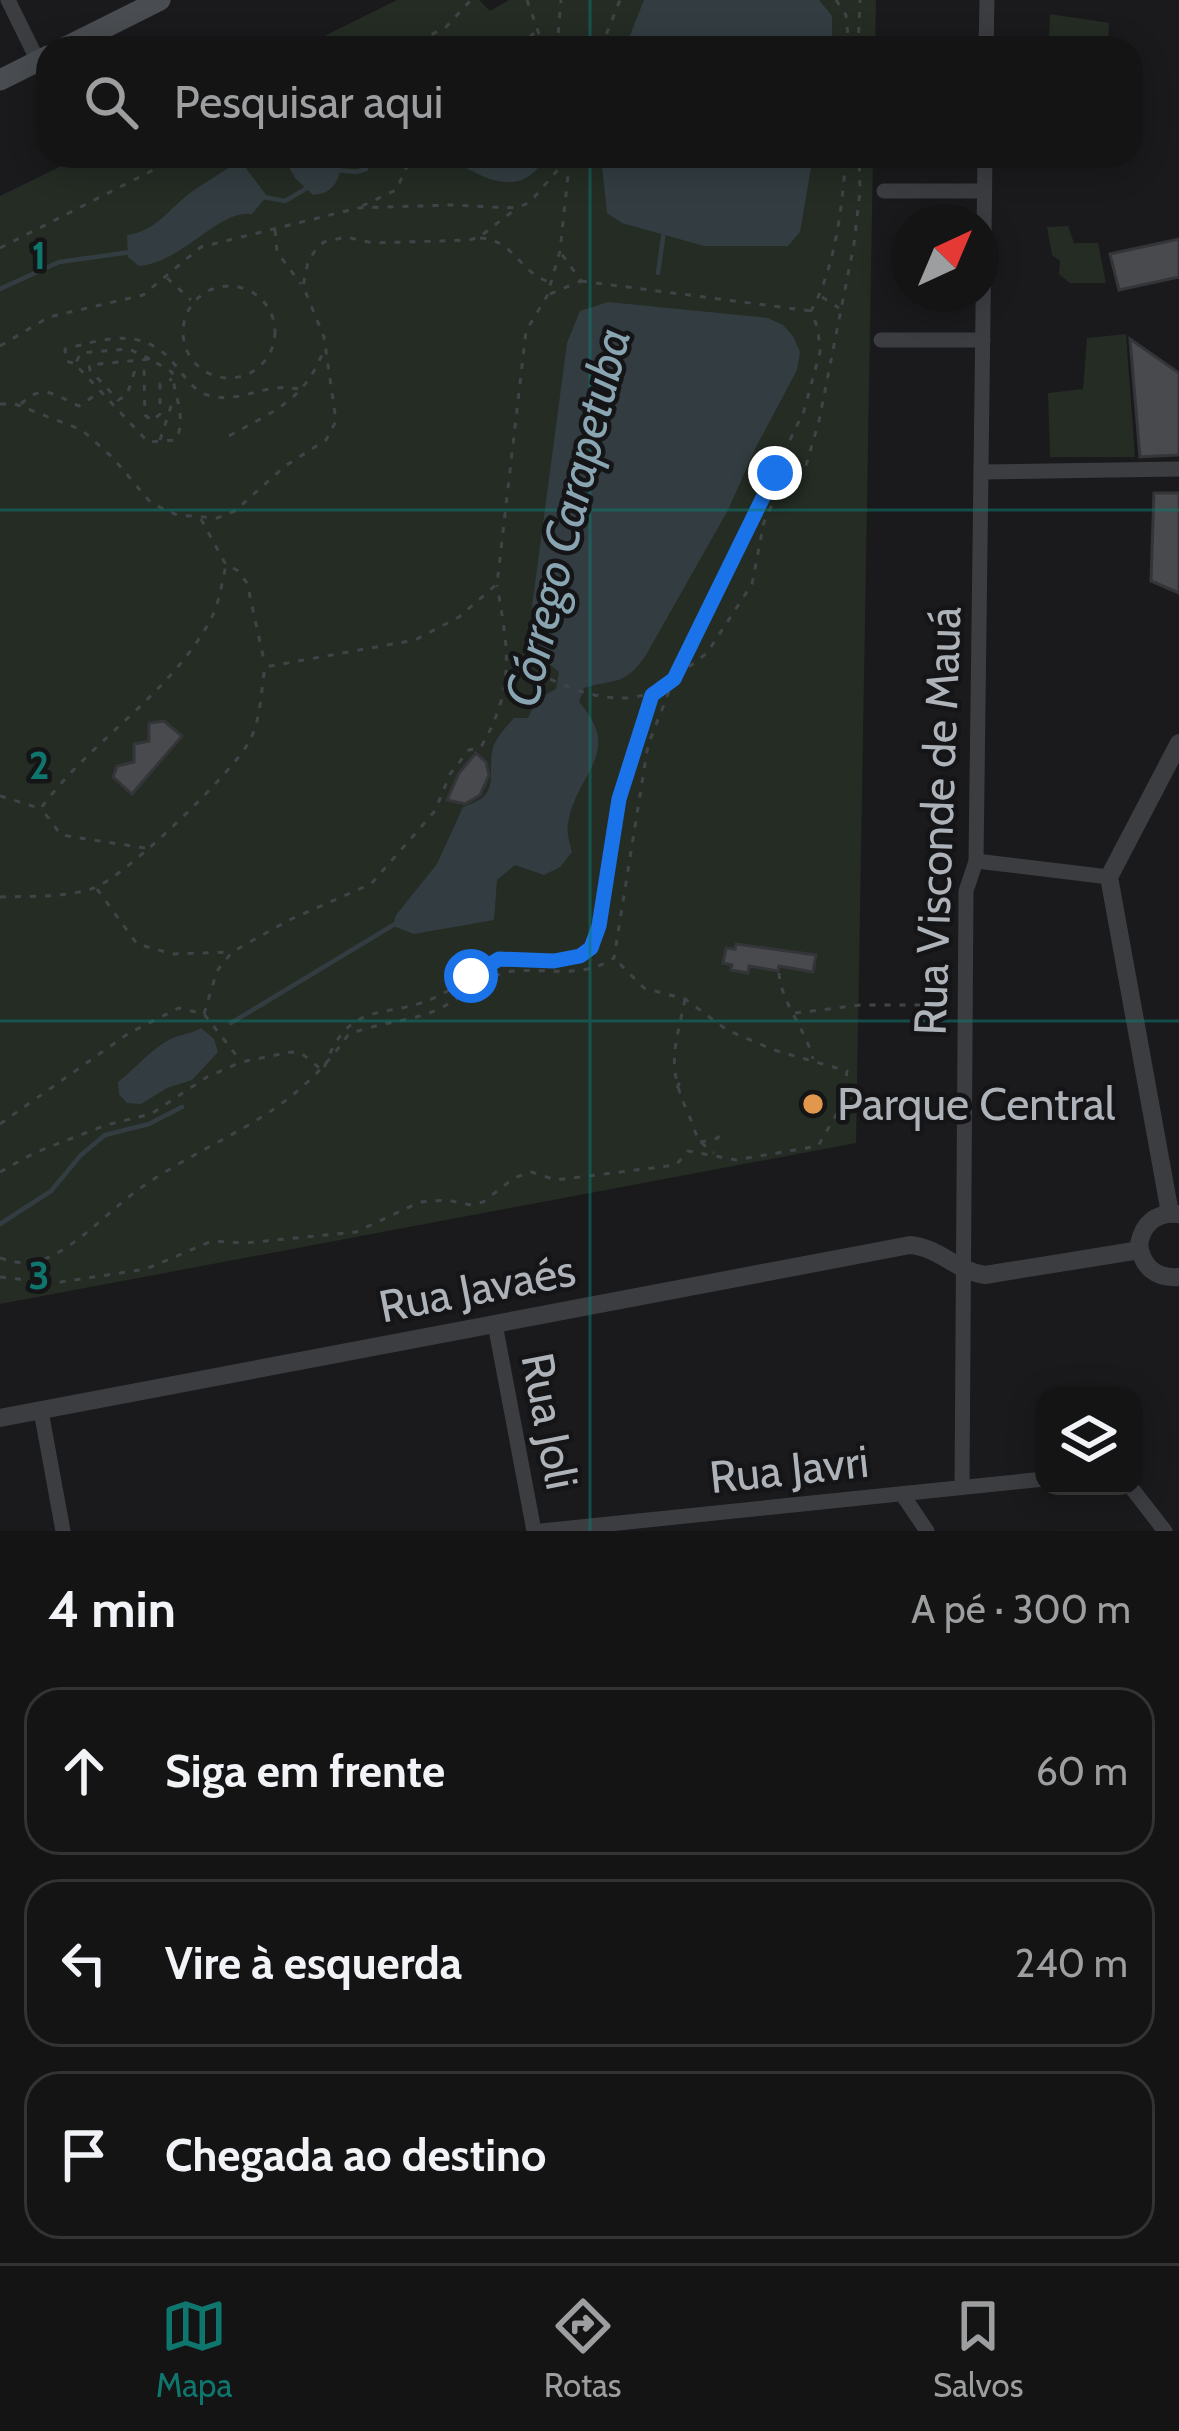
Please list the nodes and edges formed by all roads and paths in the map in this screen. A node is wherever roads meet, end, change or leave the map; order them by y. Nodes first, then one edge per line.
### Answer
1 (8, 0) edge
2 (160, 0) edge
3 (471, 0) edge
4 (527, 0) edge
5 (561, 0) edge
6 (620, 0) edge
7 (836, 0) edge
8 (860, 0) edge
9 (987, 0) edge
10 (536, 31) junction
11 (88, 36) edge
12 (428, 36) edge
13 (531, 36) edge
14 (538, 36) edge
15 (558, 36) edge
16 (606, 36) edge
17 (849, 36) edge
18 (859, 36) edge
19 (986, 36) edge
20 (36, 46) edge
21 (36, 62) edge
22 (0, 80) edge
23 (157, 168) edge
24 (406, 168) edge
25 (560, 168) edge
26 (569, 168) edge
27 (845, 168) edge
28 (859, 168) edge
29 (985, 168) edge
30 (884, 191) dead end
31 (985, 191) junction
32 (358, 208) junction
33 (517, 208) junction
34 (276, 228) junction
35 (478, 238) junction
36 (0, 248) edge
37 (560, 251) junction
38 (165, 277) junction
39 (580, 281) junction
40 (552, 283) junction
41 (303, 286) junction
42 (820, 295) junction
43 (547, 296) junction
44 (193, 302) junction
45 (840, 310) junction
46 (811, 311) junction
47 (818, 329) junction
48 (833, 333) junction
49 (881, 340) dead end
50 (982, 340) junction
51 (0, 346) edge
52 (323, 350) junction
53 (150, 359) junction
54 (75, 364) junction
55 (172, 379) junction
56 (303, 390) junction
57 (101, 392) junction
58 (174, 397) junction
59 (0, 404) edge
60 (20, 406) junction
61 (229, 436) dead end
62 (159, 441) junction
63 (1179, 469) edge
64 (981, 472) junction
65 (200, 518) junction
66 (226, 565) junction
67 (497, 584) junction
68 (510, 659) junction
69 (265, 667) junction
70 (674, 679) junction
71 (652, 695) junction
72 (1179, 742) edge
73 (0, 796) edge
74 (41, 808) junction
75 (149, 848) junction
76 (976, 861) junction
77 (1109, 877) junction
78 (96, 887) junction
79 (0, 896) edge
80 (232, 952) junction
81 (580, 956) junction
82 (614, 958) junction
83 (583, 969) junction
84 (779, 973) dead end
85 (685, 999) junction
86 (966, 1005) junction
87 (795, 1013) junction
88 (204, 1014) junction
89 (241, 1062) junction
90 (814, 1062) junction
91 (323, 1071) junction
92 (682, 1077) dead end
93 (676, 1089) junction
94 (0, 1124) edge
95 (722, 1127) dead end
96 (698, 1142) junction
97 (715, 1154) junction
98 (0, 1172) edge
99 (1176, 1214) edge
100 (1140, 1250) junction
101 (0, 1258) edge
102 (964, 1268) junction
103 (0, 1277) edge
104 (1179, 1277) edge
105 (495, 1324) junction
106 (41, 1411) junction
107 (0, 1418) edge
108 (1035, 1480) edge
109 (962, 1487) junction
110 (902, 1494) junction
111 (1137, 1495) edge
112 (63, 1531) edge
113 (537, 1531) edge
114 (928, 1531) edge
115 (1166, 1531) edge

1 - 20 street
2 - 11 main road
3 - 12 path
4 - 10 path
5 - 15 path
6 - 16 path
7 - 17 path
8 - 18 path
9 - 19 street
10 - 13 path
10 - 14 path
21 - 22 main road
23 - 36 path
24 - 32 path
25 - 33 path
26 - 37 path
27 - 42 path
28 - 45 path
29 - 31 street, Rua Visconde de Mauá
30 - 31 street
31 - 50 street, Rua Visconde de Mauá
32 - 33 path
32 - 34 path
33 - 35 path
34 - 38 path
34 - 41 path
35 - 40 path
35 - 41 path
37 - 39 path
37 - 40 path
38 - 44 path
38 - 51 path
39 - 43 path
39 - 46 path
40 - 43 path
41 - 52 path
42 - 45 path
42 - 46 path
43 - 67 path
44 - 44 path
45 - 48 path
46 - 47 path
47 - 48 path
47 - 70 path
48 - 70 path
49 - 50 street
50 - 64 street, Rua Visconde de Mauá
52 - 56 path
52 - 65 path
53 - 54 path
53 - 55 path
53 - 55 path
54 - 56 path
54 - 57 path
55 - 58 path
56 - 61 path
57 - 60 path
57 - 62 path
58 - 62 path
58 - 62 path
59 - 60 path
60 - 65 path
63 - 64 street
64 - 76 street, Rua Visconde de Mauá
65 - 66 path
66 - 69 path
66 - 74 path
67 - 68 path
67 - 69 path
68 - 71 path
68 - 80 path
69 - 75 path
70 - 71 path
70 - 82 path
71 - 81 path
72 - 77 street
73 - 74 path
74 - 75 path
75 - 78 path
76 - 77 street
76 - 86 street, Rua Visconde de Mauá
77 - 99 street
78 - 79 path
78 - 80 path
80 - 88 path
81 - 83 path
81 - 91 path
82 - 83 path
82 - 85 path
83 - 91 path
84 - 87 path
85 - 90 path
85 - 93 path
86 - 87 path
86 - 102 street, Rua Visconde de Mauá
87 - 90 path
88 - 89 path
88 - 94 path
89 - 91 path
89 - 98 path
90 - 97 path
91 - 101 path
92 - 93 path
93 - 96 path
95 - 96 path
96 - 97 path
97 - 103 path
99 - 100 street
100 - 102 street
100 - 104 street
102 - 105 street, Rua Javaés
102 - 109 street, Rua Visconde de Mauá
105 - 106 street, Rua Javaés
105 - 113 street, Rua Joli
106 - 107 street, Rua Javaés
106 - 112 street
108 - 109 street, Rua Javri
109 - 110 street, Rua Javri
110 - 113 street, Rua Javri
110 - 114 street
111 - 115 street

